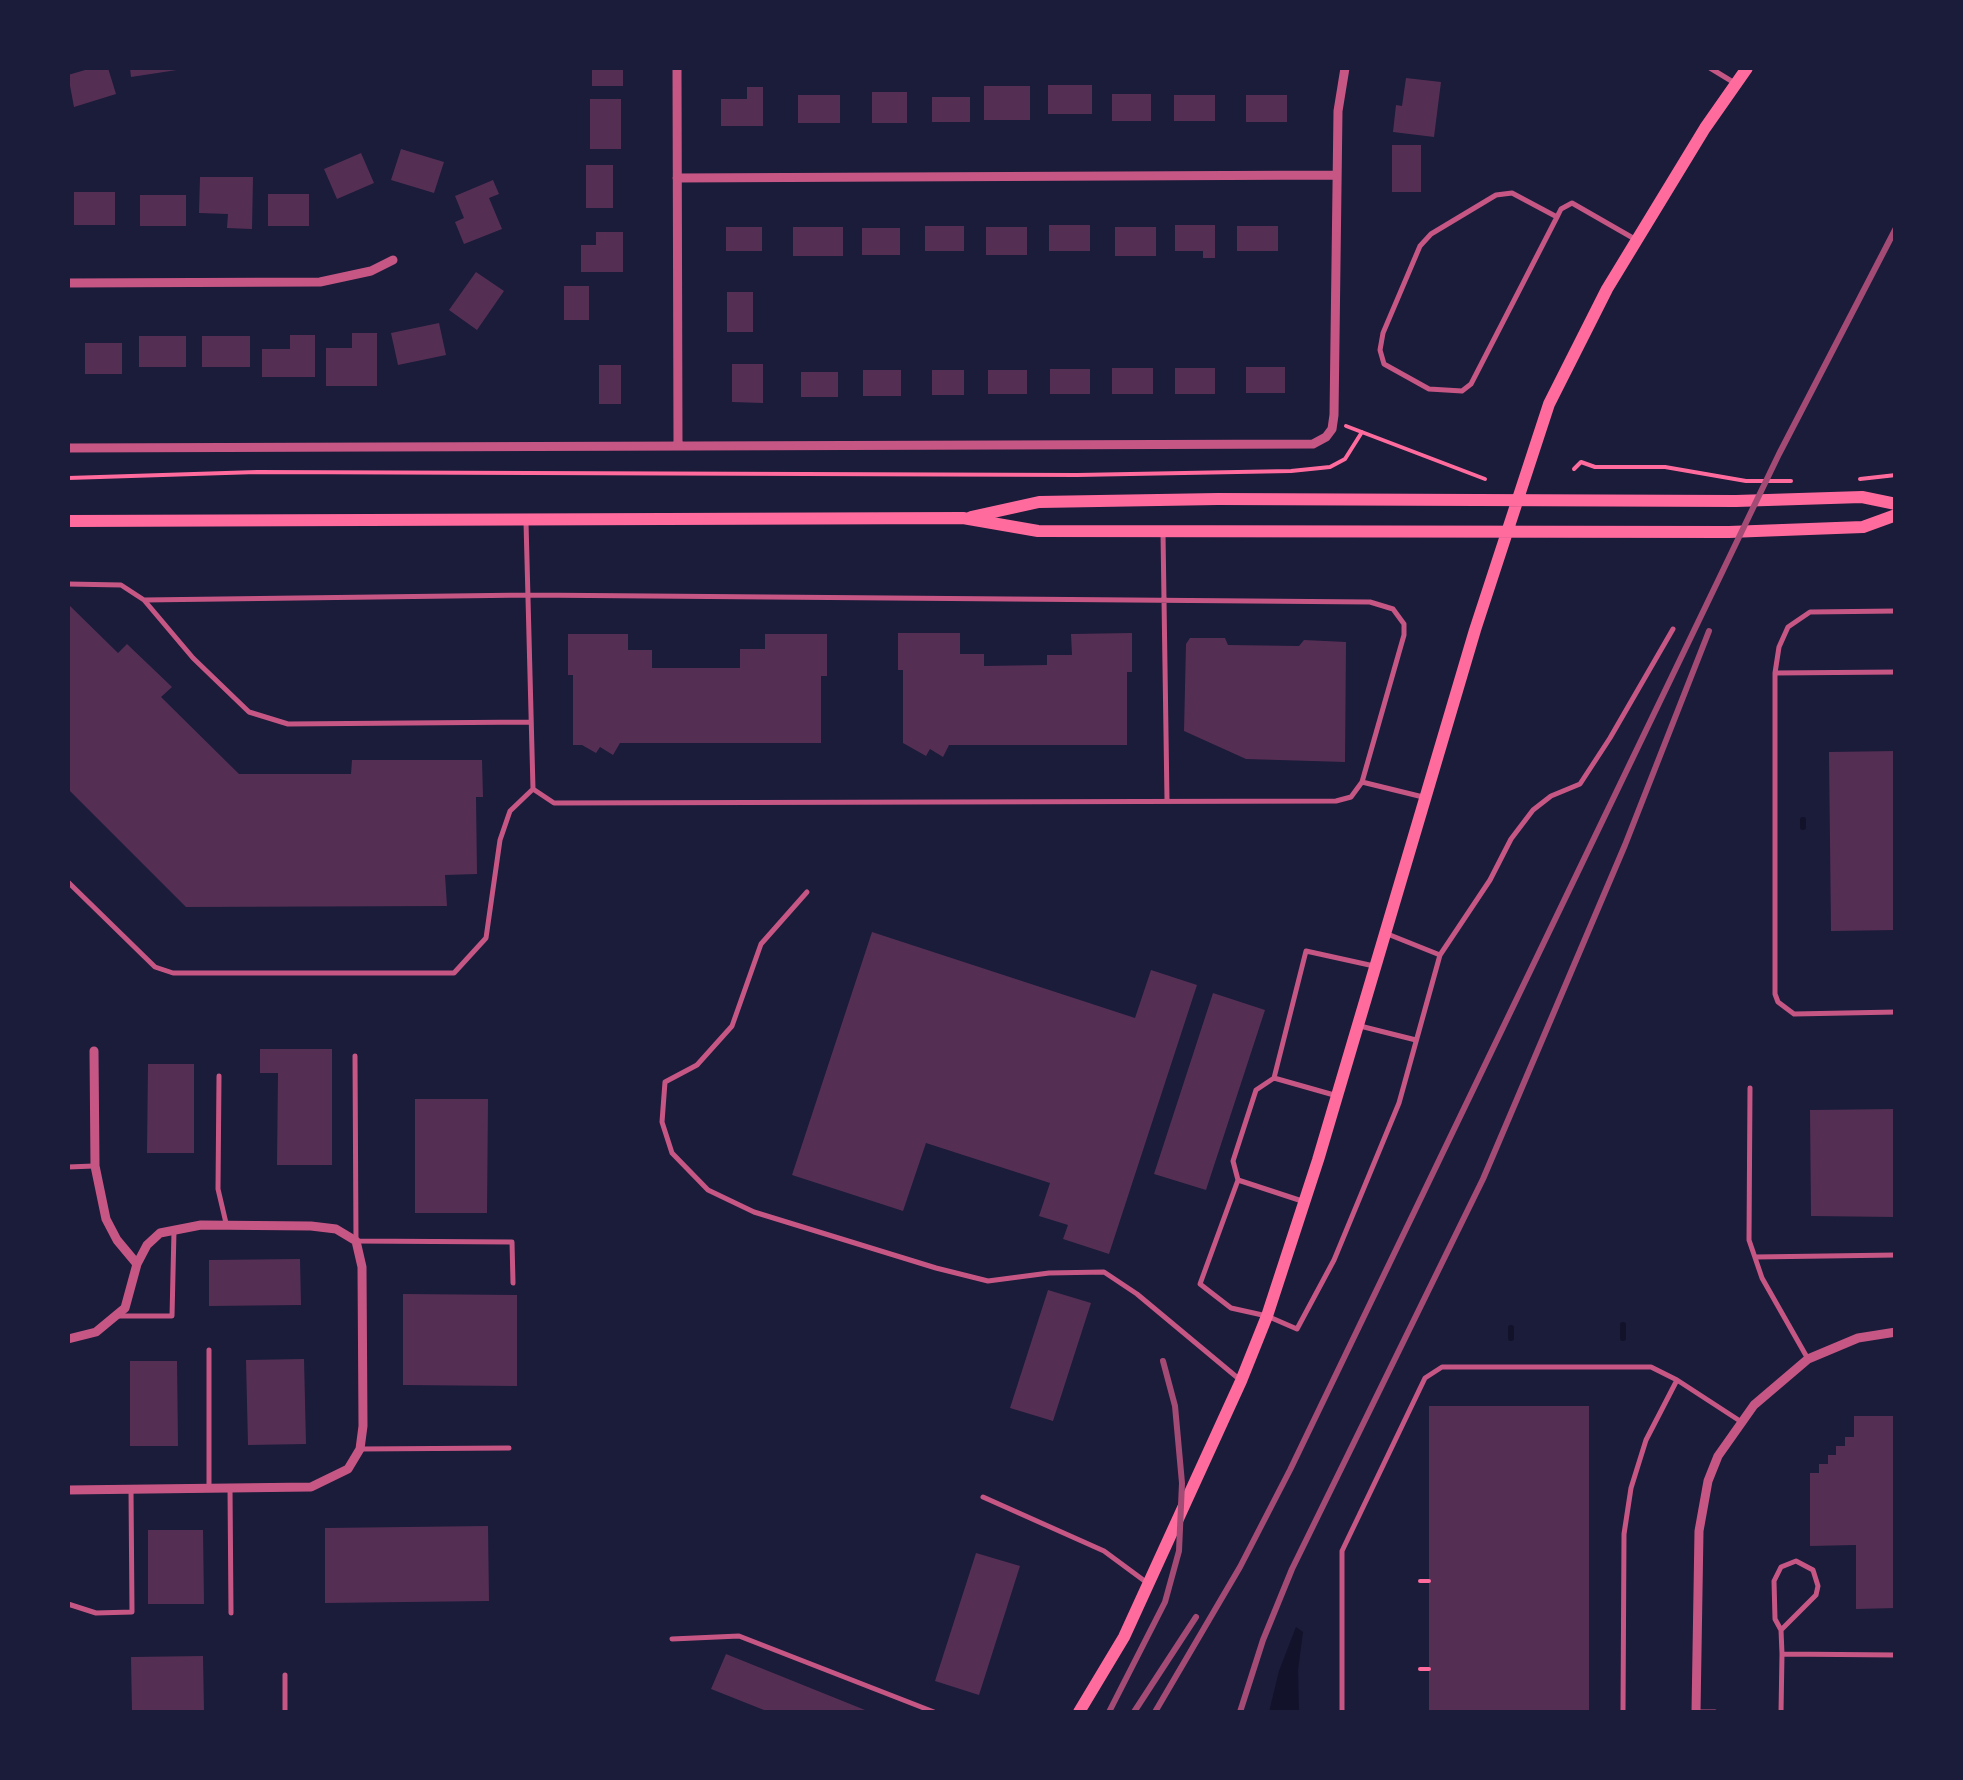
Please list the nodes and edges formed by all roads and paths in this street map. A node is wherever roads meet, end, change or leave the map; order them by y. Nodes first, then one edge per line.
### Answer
1 (677, 68) edge
2 (1345, 68) edge
3 (1710, 68) edge
4 (1746, 68) edge
5 (1736, 84) junction
6 (1336, 174) junction
7 (677, 178) junction
8 (1557, 217) junction
9 (1636, 240) junction
10 (393, 260) dead end
11 (68, 283) edge
12 (1346, 426) dead end
13 (1362, 432) junction
14 (678, 446) junction
15 (68, 448) edge
16 (1574, 469) dead end
17 (1896, 476) edge
18 (68, 478) edge
19 (1485, 479) dead end
20 (1846, 480) dead end
21 (1799, 482) dead end
22 (1520, 499) junction
23 (1896, 504) edge
24 (1896, 516) edge
25 (964, 518) junction
26 (526, 519) junction
27 (68, 521) edge
28 (1509, 531) junction
29 (1163, 533) junction
30 (68, 584) edge
31 (528, 595) junction
32 (1164, 599) junction
33 (144, 600) junction
34 (1896, 610) edge
35 (1672, 629) dead end
36 (1896, 672) edge
37 (1775, 673) junction
38 (531, 722) junction
39 (1362, 782) junction
40 (533, 789) junction
41 (1426, 798) junction
42 (1167, 800) junction
43 (68, 882) edge
44 (808, 892) dead end
45 (1384, 932) junction
46 (1440, 955) junction
47 (1374, 966) junction
48 (1896, 1012) edge
49 (1357, 1025) junction
50 (1416, 1040) junction
51 (94, 1052) dead end
52 (356, 1056) dead end
53 (219, 1076) dead end
54 (1274, 1078) junction
55 (1750, 1088) dead end
56 (1336, 1096) junction
57 (95, 1166) junction
58 (68, 1167) edge
59 (1238, 1180) junction
60 (1305, 1202) junction
61 (226, 1226) junction
62 (174, 1229) junction
63 (356, 1241) junction
64 (1896, 1254) edge
65 (1755, 1258) junction
66 (136, 1264) junction
67 (513, 1283) dead end
68 (114, 1316) junction
69 (1267, 1316) junction
70 (1896, 1332) edge
71 (68, 1339) edge
72 (209, 1350) dead end
73 (1808, 1359) junction
74 (1676, 1380) junction
75 (1242, 1381) junction
76 (1740, 1421) junction
77 (509, 1448) dead end
78 (360, 1449) junction
79 (210, 1488) junction
80 (230, 1488) junction
81 (131, 1489) junction
82 (68, 1490) edge
83 (983, 1497) dead end
84 (1420, 1581) dead end
85 (1429, 1581) dead end
86 (1149, 1584) junction
87 (68, 1604) edge
88 (231, 1613) dead end
89 (1781, 1630) junction
90 (672, 1639) dead end
91 (1782, 1654) junction
92 (1896, 1655) edge
93 (1420, 1669) dead end
94 (1429, 1670) dead end
95 (285, 1675) dead end
96 (285, 1712) edge
97 (934, 1712) edge
98 (1079, 1712) edge
99 (1342, 1712) edge
100 (1622, 1712) edge
101 (1696, 1712) edge
102 (1715, 1712) edge
103 (1780, 1712) edge

1 - 7 street
2 - 6 street
3 - 5 lane
4 - 5 main road
5 - 9 main road
6 - 7 street
6 - 14 street
7 - 14 street
8 - 8 lane
8 - 9 lane
9 - 22 main road
10 - 11 street
12 - 13 path
13 - 18 path
13 - 19 path
14 - 15 street
16 - 21 path
17 - 20 path
22 - 23 main road
22 - 25 main road
22 - 28 main road
24 - 28 main road
25 - 26 main road
25 - 29 main road
26 - 27 main road
26 - 31 lane
28 - 29 main road
28 - 41 main road
29 - 32 lane
30 - 33 lane
31 - 32 lane
31 - 33 lane
31 - 38 lane
32 - 39 lane
32 - 42 lane
33 - 38 lane
34 - 37 lane
35 - 46 lane
36 - 37 lane
37 - 48 lane
38 - 40 lane
39 - 41 lane
39 - 42 lane
40 - 42 lane
40 - 43 lane
41 - 45 main road
44 - 75 lane
45 - 46 lane
45 - 47 main road
46 - 50 lane
47 - 49 main road
47 - 54 lane
49 - 50 lane
49 - 56 main road
50 - 69 lane
51 - 57 street
52 - 63 lane
53 - 61 lane
54 - 56 lane
54 - 59 lane
55 - 65 lane
56 - 60 main road
57 - 58 lane
57 - 66 street
59 - 60 lane
59 - 69 lane
60 - 69 main road
61 - 62 street
61 - 63 street
62 - 66 street
62 - 68 lane
63 - 67 lane
63 - 78 street
64 - 65 lane
65 - 73 lane
66 - 68 street
68 - 71 street
69 - 75 main road
70 - 73 street
72 - 79 lane
73 - 76 street
74 - 76 lane
74 - 99 lane
74 - 100 lane
75 - 86 main road
76 - 101 street
77 - 78 lane
78 - 80 street
79 - 80 street
79 - 81 street
80 - 88 lane
81 - 82 street
81 - 87 lane
83 - 86 lane
84 - 85 path
86 - 98 main road
89 - 89 lane
89 - 91 lane
90 - 97 lane
91 - 92 lane
91 - 103 lane
93 - 94 path
95 - 96 lane
101 - 102 lane

